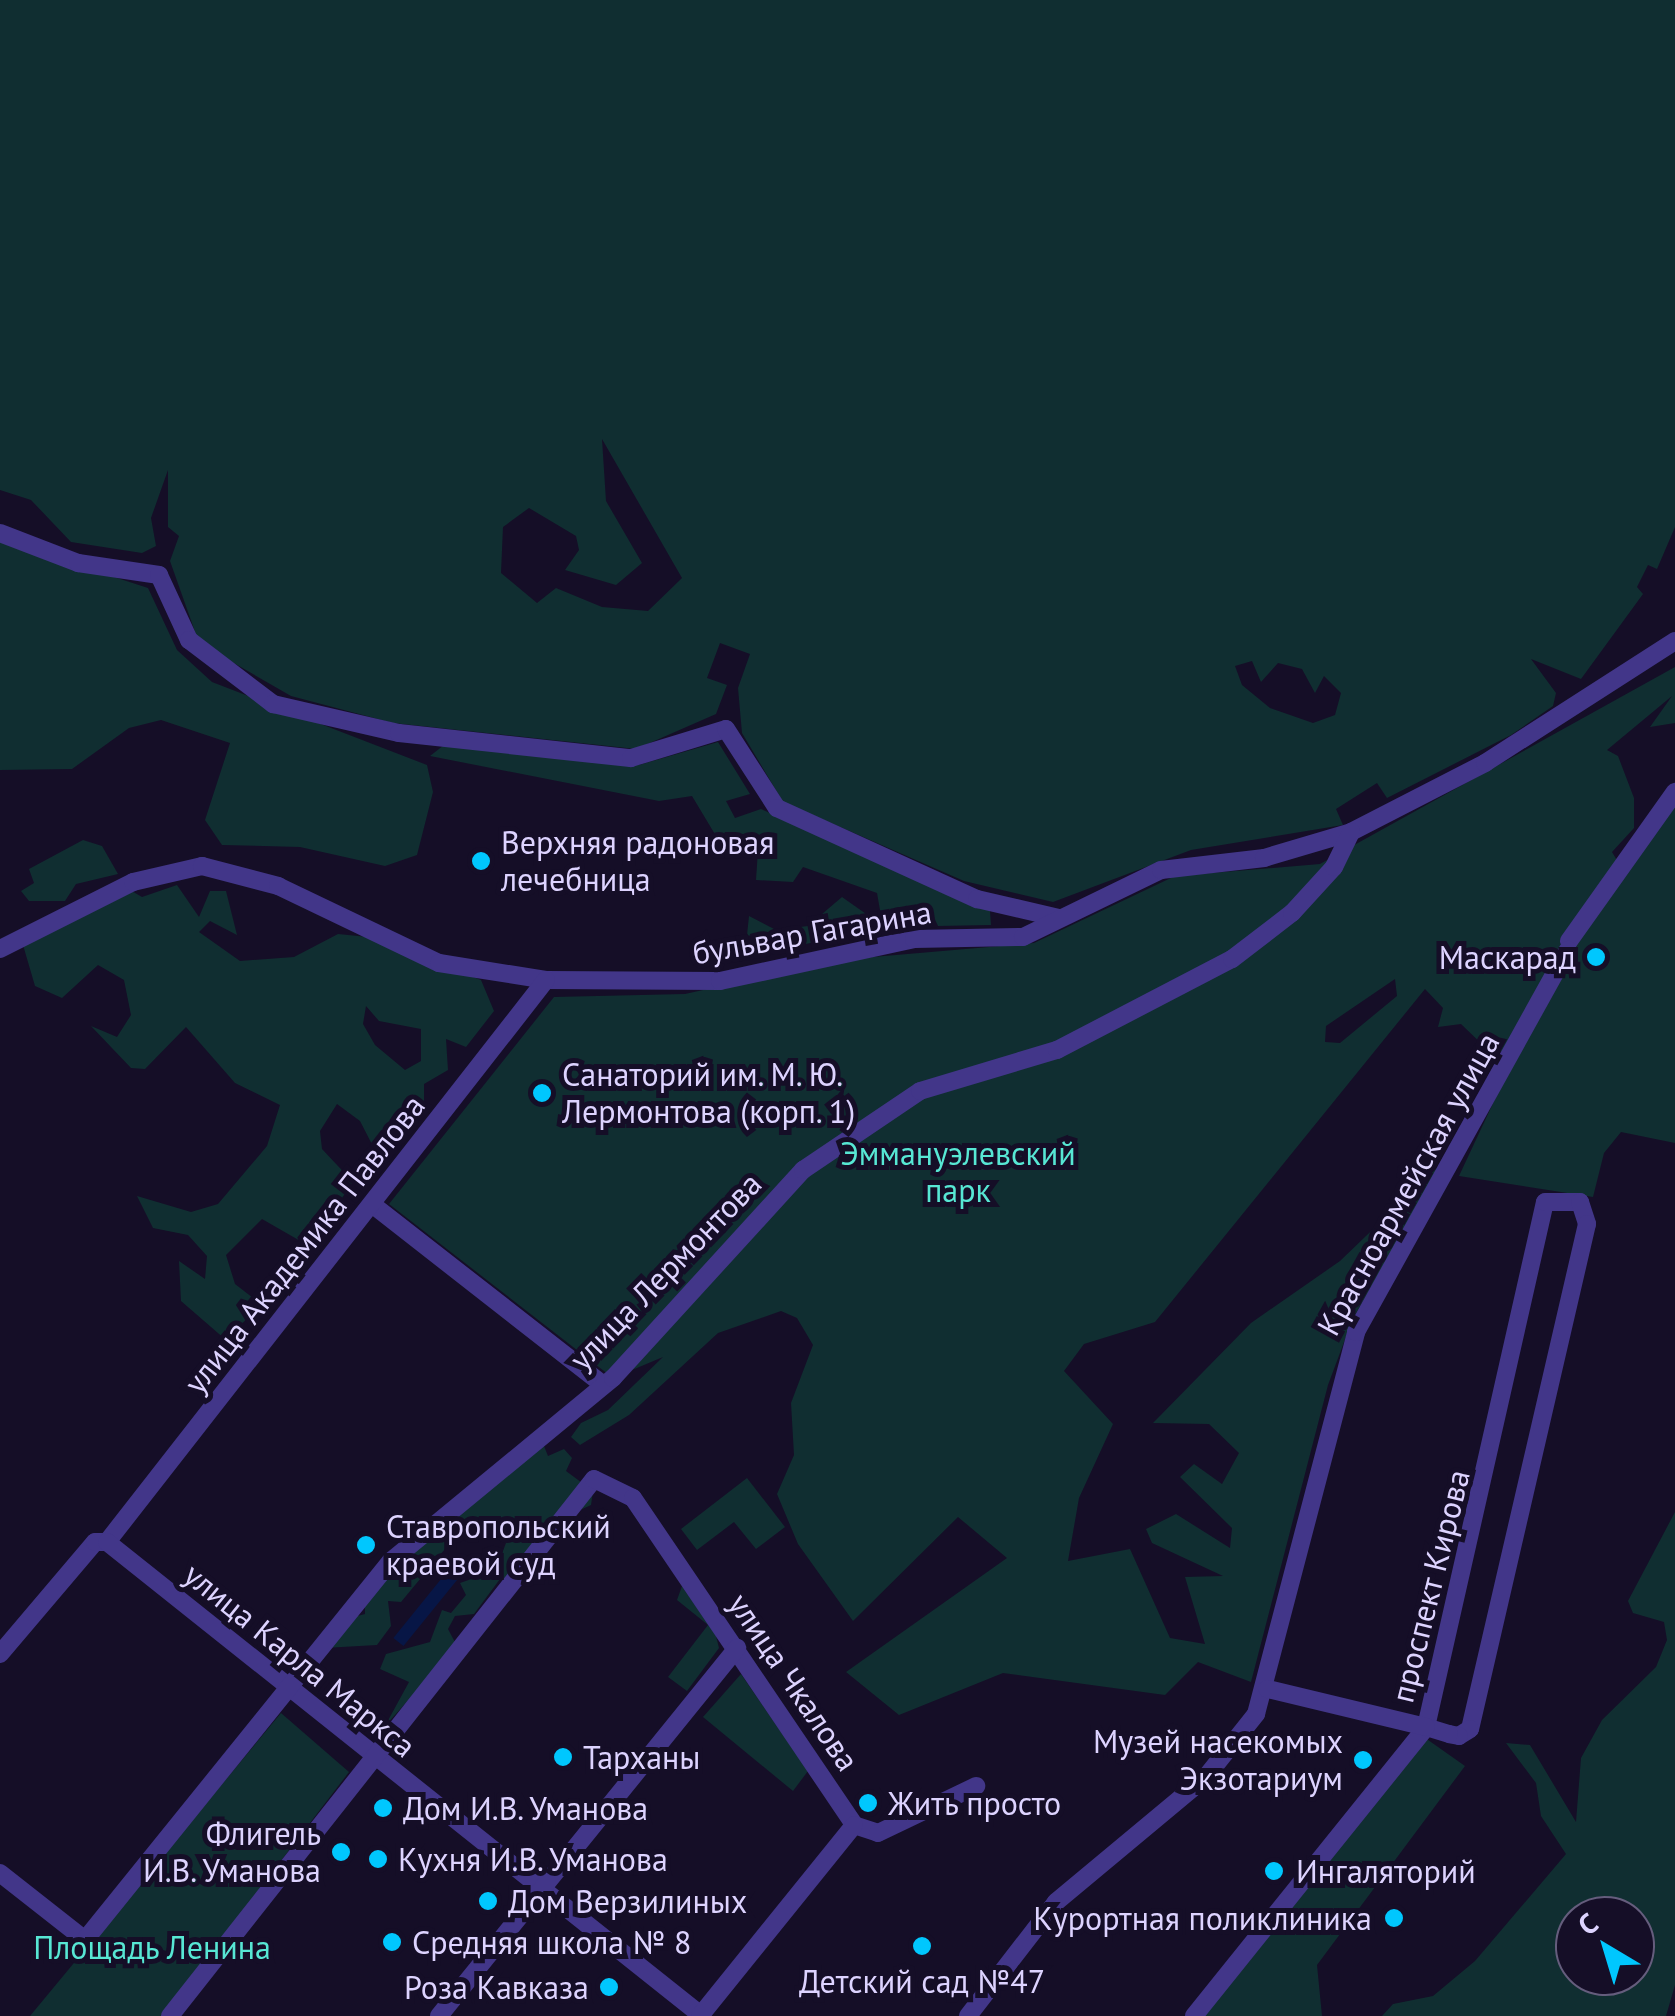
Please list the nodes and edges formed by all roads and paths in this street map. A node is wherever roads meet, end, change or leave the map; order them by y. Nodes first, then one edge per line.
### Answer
1 (0, 533) edge
2 (1672, 644) edge
3 (1675, 792) edge
4 (1351, 832) junction
5 (1064, 919) junction
6 (0, 949) edge
7 (546, 980) junction
8 (373, 1205) junction
9 (602, 1384) junction
10 (1492, 1458) junction
11 (1526, 1464) junction
12 (101, 1542) junction
13 (736, 1648) junction
14 (0, 1654) edge
15 (286, 1688) junction
16 (1268, 1689) junction
17 (1426, 1728) junction
18 (374, 1760) junction
19 (976, 1786) dead end
20 (854, 1825) junction
21 (0, 1874) edge
22 (541, 1889) junction
23 (172, 2015) edge
24 (438, 2016) edge
25 (701, 2016) edge
26 (968, 2016) edge
27 (1194, 2016) edge

1 - 5 street
2 - 4 street, бульвар Гагарина
3 - 16 street, Красноармейская улица
4 - 5 street, бульвар Гагарина
4 - 9 street, улица Лермонтова
5 - 7 street, бульвар Гагарина
6 - 7 street, бульвар Гагарина
7 - 8 street, улица Академика Павлова
8 - 9 street
8 - 12 street, улица Академика Павлова
9 - 15 street, улица Лермонтова
10 - 11 street, проспект Кирова
10 - 11 street, проспект Кирова
10 - 17 street, проспект Кирова
11 - 17 street, проспект Кирова
12 - 14 street, улица Академика Павлова
12 - 15 street, улица Карла Маркса
13 - 18 street, улица Чкалова
13 - 20 street, улица Чкалова
13 - 22 street
15 - 18 street, улица Карла Маркса
15 - 21 street, улица Лермонтова
16 - 17 street
16 - 26 street, Красноармейская улица
17 - 27 street, проспект Кирова
18 - 22 street, улица Карла Маркса
18 - 23 street
19 - 20 street
20 - 25 street
22 - 24 street
22 - 25 street, улица Карла Маркса

